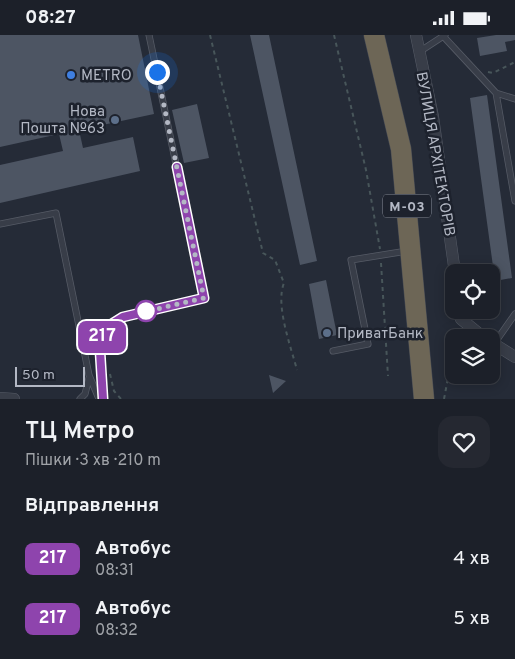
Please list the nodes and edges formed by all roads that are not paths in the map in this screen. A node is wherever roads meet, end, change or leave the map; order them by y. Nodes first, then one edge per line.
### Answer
1 (149, 35) edge
2 (374, 35) edge
3 (416, 35) edge
4 (444, 36) edge
5 (418, 52) junction
6 (496, 93) junction
7 (515, 99) edge
8 (515, 201) edge
9 (0, 224) edge
10 (412, 251) junction
11 (454, 264) edge
12 (515, 314) edge
13 (461, 319) edge
14 (474, 329) edge
15 (500, 330) edge
16 (500, 348) edge
17 (333, 351) dead end
18 (515, 357) edge
19 (89, 375) junction
20 (0, 398) edge
21 (14, 399) edge
22 (80, 399) edge
23 (99, 399) edge
24 (103, 399) edge
25 (424, 399) edge

1 - 24 lane
2 - 10 highway, М-03
3 - 5 street, ВУЛИЦЯ АРХІТЕКТОРІВ
4 - 5 lane
4 - 6 lane
5 - 11 street, ВУЛИЦЯ АРХІТЕКТОРІВ
6 - 7 lane
6 - 8 lane
9 - 19 lane
10 - 17 lane
10 - 25 highway, М-03
12 - 15 lane
13 - 14 street
16 - 18 street
19 - 22 lane
19 - 23 lane
20 - 21 street

